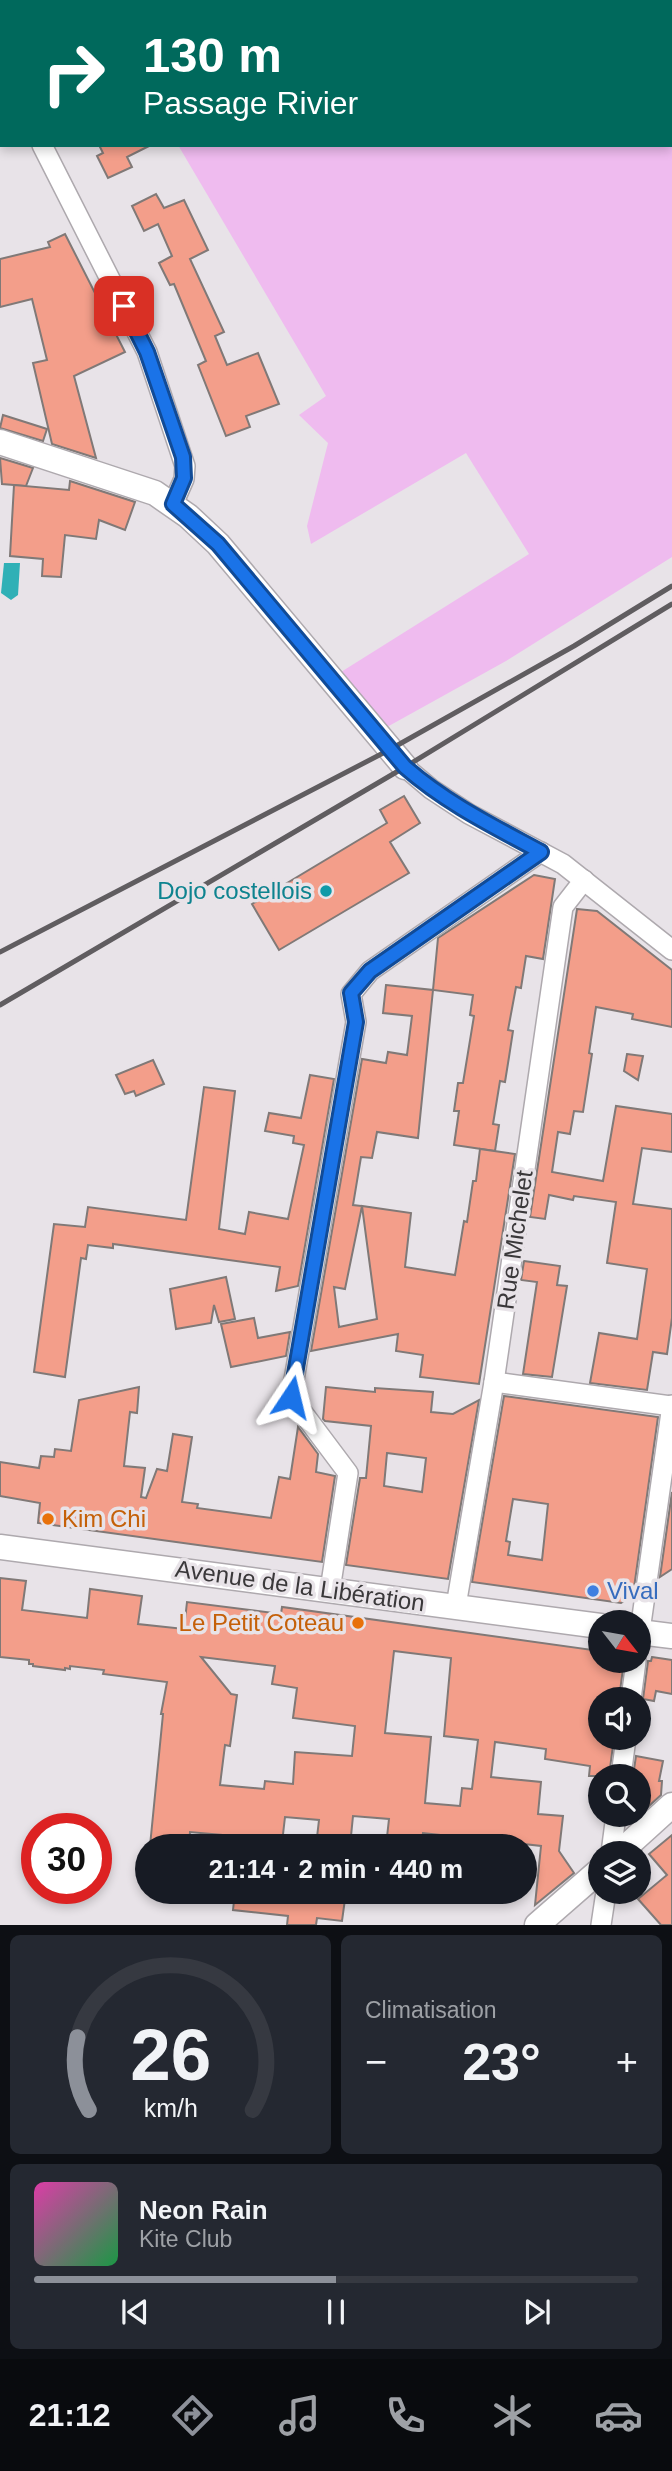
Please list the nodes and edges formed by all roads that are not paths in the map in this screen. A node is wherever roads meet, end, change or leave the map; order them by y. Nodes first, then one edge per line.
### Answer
1 (43, 147) edge
2 (0, 442) edge
3 (173, 504) junction
4 (405, 767) joint
5 (541, 852) junction
6 (584, 880) junction
7 (672, 950) edge
8 (494, 1382) junction
9 (672, 1406) edge
10 (0, 1547) edge
11 (330, 1590) junction
12 (456, 1606) junction
13 (642, 1610) edge
14 (588, 1624) edge
15 (651, 1633) edge
16 (672, 1636) edge
17 (672, 1805) edge
18 (632, 1841) edge
19 (588, 1880) edge
20 (604, 1904) edge
21 (537, 1925) edge
22 (601, 1925) edge

1 - 3 street
2 - 3 street
3 - 4 street
4 - 5 street
5 - 6 street
5 - 11 street
6 - 7 street
6 - 8 street, Rue Michelet
8 - 9 street
8 - 12 street, Rue Michelet
9 - 13 street
10 - 11 street, Avenue de la Libération
11 - 12 street, Avenue de la Libération
12 - 14 street, Avenue de la Libération
15 - 16 street
17 - 18 street
19 - 21 street
20 - 22 street

